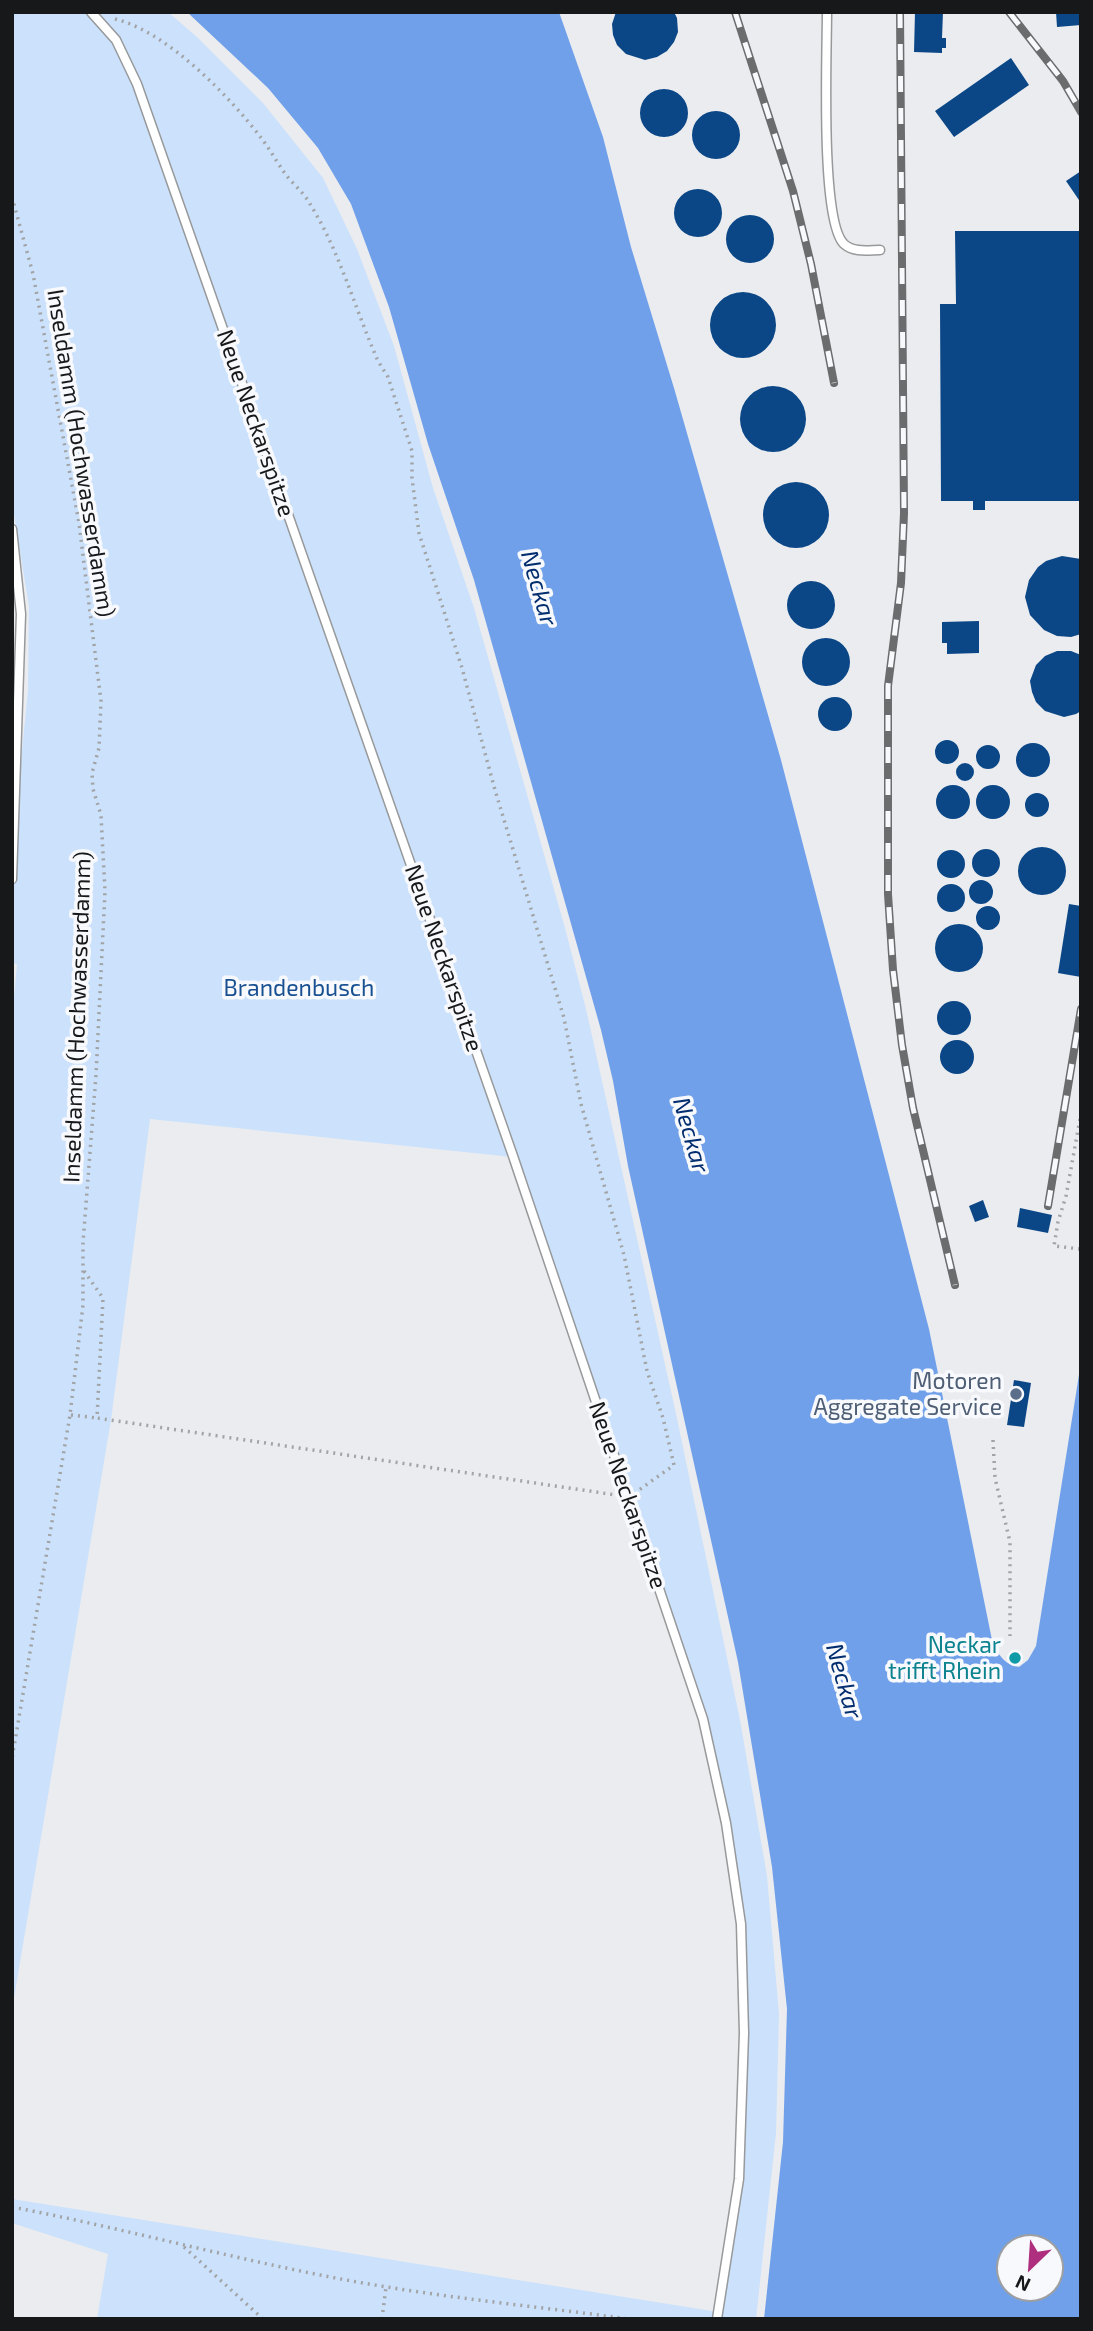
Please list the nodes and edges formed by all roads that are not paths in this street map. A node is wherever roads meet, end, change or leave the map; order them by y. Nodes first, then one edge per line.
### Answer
1 (827, 12) edge
2 (92, 13) edge
3 (880, 250) dead end
4 (12, 529) edge
5 (12, 878) edge
6 (717, 2319) edge

1 - 3 lane
2 - 6 lane, Neue Neckarspitze
4 - 5 lane

